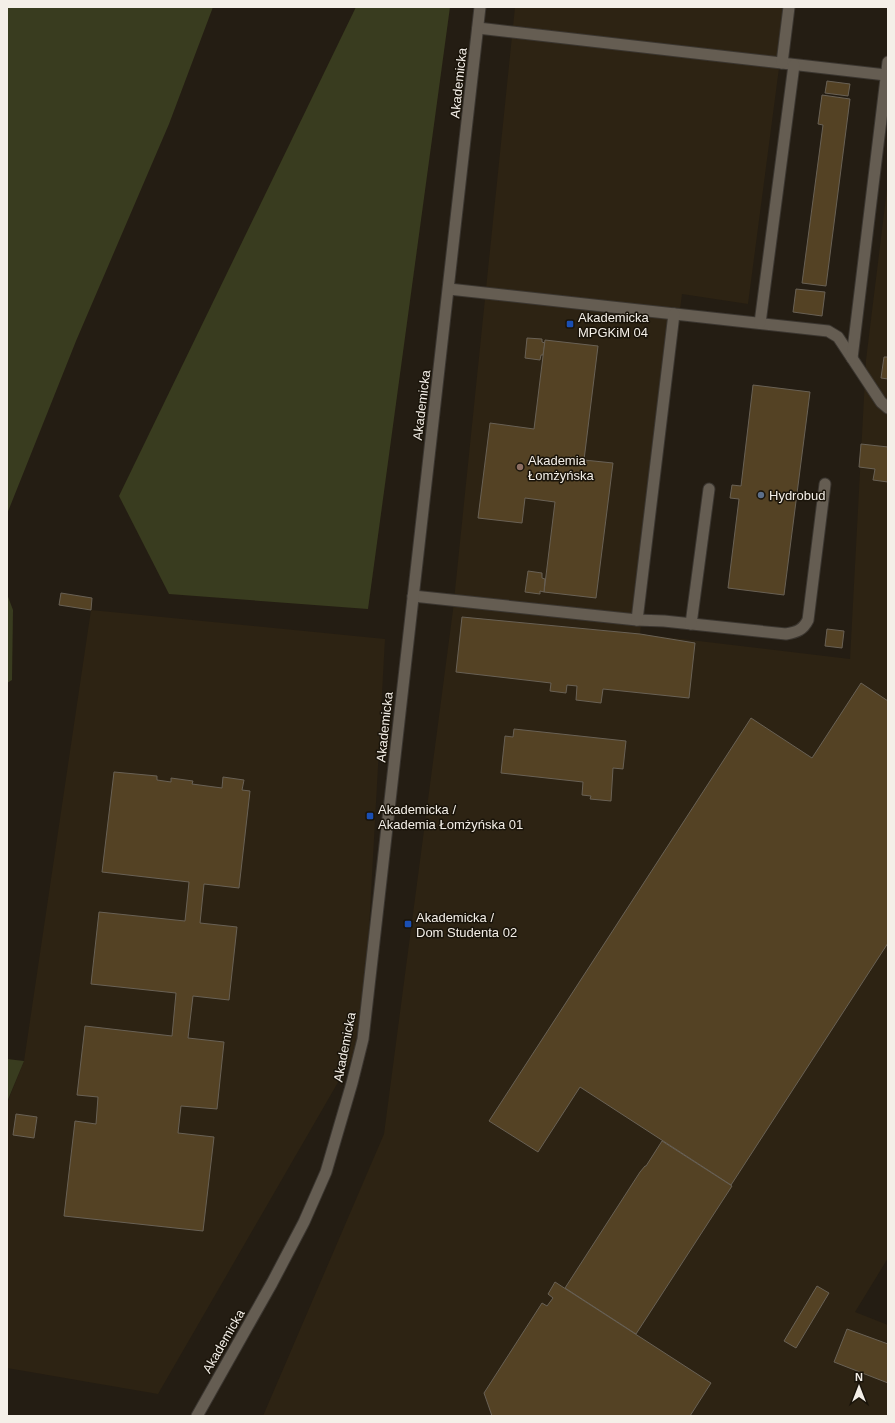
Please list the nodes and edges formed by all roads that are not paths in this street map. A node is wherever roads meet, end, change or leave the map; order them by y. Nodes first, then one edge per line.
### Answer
1 (480, 7) edge
2 (789, 7) edge
3 (478, 28) junction
4 (888, 62) edge
5 (782, 63) junction
6 (794, 65) junction
7 (886, 76) junction
8 (449, 289) junction
9 (674, 314) junction
10 (760, 323) junction
11 (852, 358) junction
12 (888, 408) edge
13 (825, 484) dead end
14 (709, 489) dead end
15 (413, 596) junction
16 (637, 620) junction
17 (691, 624) junction
18 (197, 1416) edge

1 - 3 street, Akademicka
2 - 5 street
3 - 5 street
3 - 8 street, Akademicka
4 - 7 street
5 - 6 street
6 - 7 street
6 - 10 street
7 - 11 street
8 - 9 street
8 - 15 street, Akademicka
9 - 10 street
9 - 16 street
10 - 11 street
11 - 12 street
13 - 17 street
14 - 17 street
15 - 16 street
15 - 18 street, Akademicka
16 - 17 street

